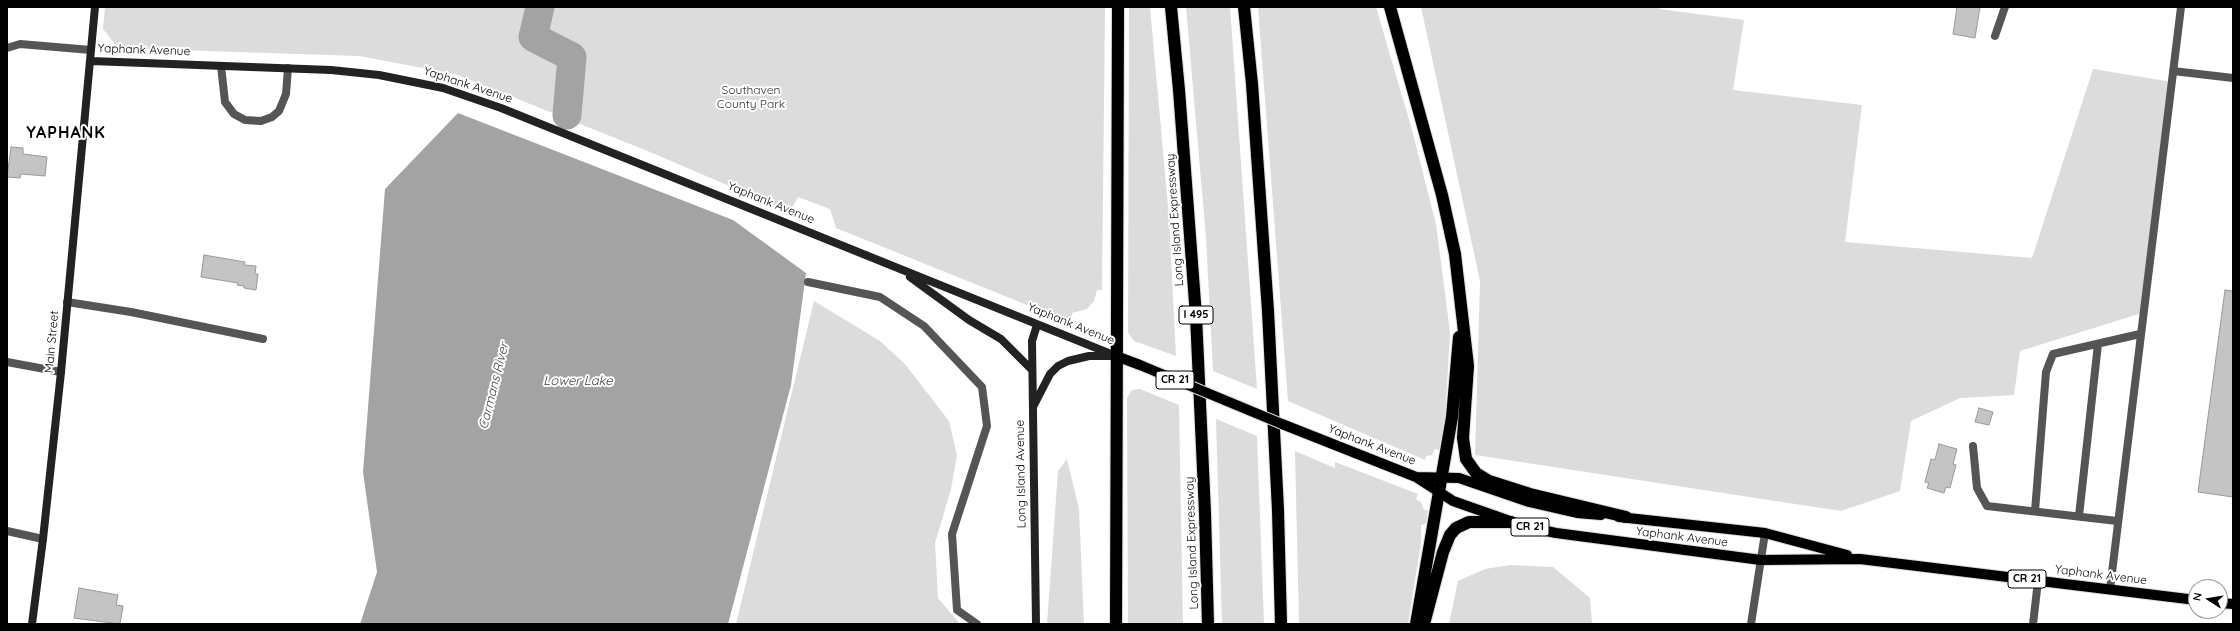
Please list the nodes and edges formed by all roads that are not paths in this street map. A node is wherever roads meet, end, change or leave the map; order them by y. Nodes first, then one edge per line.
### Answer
1 (95, 7) edge
2 (1118, 7) edge
3 (1171, 7) edge
4 (1244, 7) edge
5 (1390, 7) edge
6 (2005, 7) edge
7 (2181, 7) edge
8 (1995, 36) dead end
9 (7, 48) edge
10 (91, 50) junction
11 (91, 61) junction
12 (221, 66) junction
13 (288, 68) junction
14 (2173, 70) junction
15 (2233, 78) edge
16 (900, 270) junction
17 (808, 282) dead end
18 (1461, 294) junction
19 (67, 302) junction
20 (1037, 325) junction
21 (2140, 334) junction
22 (263, 339) dead end
23 (2098, 344) junction
24 (1116, 356) junction
25 (7, 362) edge
26 (1032, 370) junction
27 (61, 372) junction
28 (1032, 409) junction
29 (1973, 446) dead end
30 (1416, 477) junction
31 (1441, 478) junction
32 (1438, 491) junction
33 (2035, 511) junction
34 (2079, 516) junction
35 (1626, 517) junction
36 (2117, 521) junction
37 (1511, 522) junction
38 (7, 531) edge
39 (1765, 533) junction
40 (43, 539) junction
41 (1860, 559) junction
42 (1761, 560) junction
43 (2038, 581) junction
44 (2110, 590) junction
45 (2188, 599) edge
46 (32, 624) edge
47 (977, 624) edge
48 (1036, 624) edge
49 (1116, 624) edge
50 (1208, 624) edge
51 (1281, 624) edge
52 (1416, 624) edge
53 (1424, 624) edge
54 (1751, 624) edge
55 (2033, 624) edge

1 - 10 main road, Main Street
2 - 24 highway
3 - 50 highway, Long Island Expressway / I 495
4 - 51 highway
5 - 18 highway
6 - 8 lane
7 - 14 lane
9 - 10 lane
10 - 11 main road, Main Street
11 - 12 main road, Yaphank Avenue / CR 21
11 - 19 main road, Main Street
12 - 13 main road, Yaphank Avenue / CR 21
12 - 13 lane
13 - 16 main road, Yaphank Avenue / CR 21
14 - 15 lane
14 - 21 lane
16 - 20 main road, Yaphank Avenue / CR 21
16 - 26 main road
17 - 47 lane
18 - 31 highway
18 - 35 highway
19 - 22 lane
19 - 27 main road, Main Street
20 - 24 main road, Yaphank Avenue / CR 21
20 - 26 main road, Long Island Avenue
21 - 23 lane
21 - 36 lane
23 - 33 lane
23 - 34 lane
24 - 28 main road
24 - 30 main road, Yaphank Avenue / CR 21, bridge
24 - 49 highway
25 - 27 lane
26 - 28 main road, Long Island Avenue
27 - 40 main road, Main Street
28 - 48 main road, Long Island Avenue
29 - 33 lane
30 - 31 main road, Yaphank Avenue / CR 21
30 - 32 main road, Yaphank Avenue / CR 21
31 - 32 highway
31 - 35 main road, Yaphank Avenue / CR 21
32 - 37 main road, Yaphank Avenue / CR 21
32 - 52 highway
33 - 34 lane
34 - 36 lane
35 - 39 main road, Yaphank Avenue / CR 21
36 - 44 lane
37 - 42 main road, Yaphank Avenue / CR 21
37 - 53 highway
38 - 40 lane
39 - 41 main road, Yaphank Avenue / CR 21
39 - 42 lane
40 - 46 main road, Main Street
41 - 42 main road, Yaphank Avenue / CR 21
41 - 43 main road, Yaphank Avenue / CR 21
42 - 54 lane
43 - 44 main road, Yaphank Avenue / CR 21
43 - 55 lane
44 - 45 main road, Yaphank Avenue / CR 21

